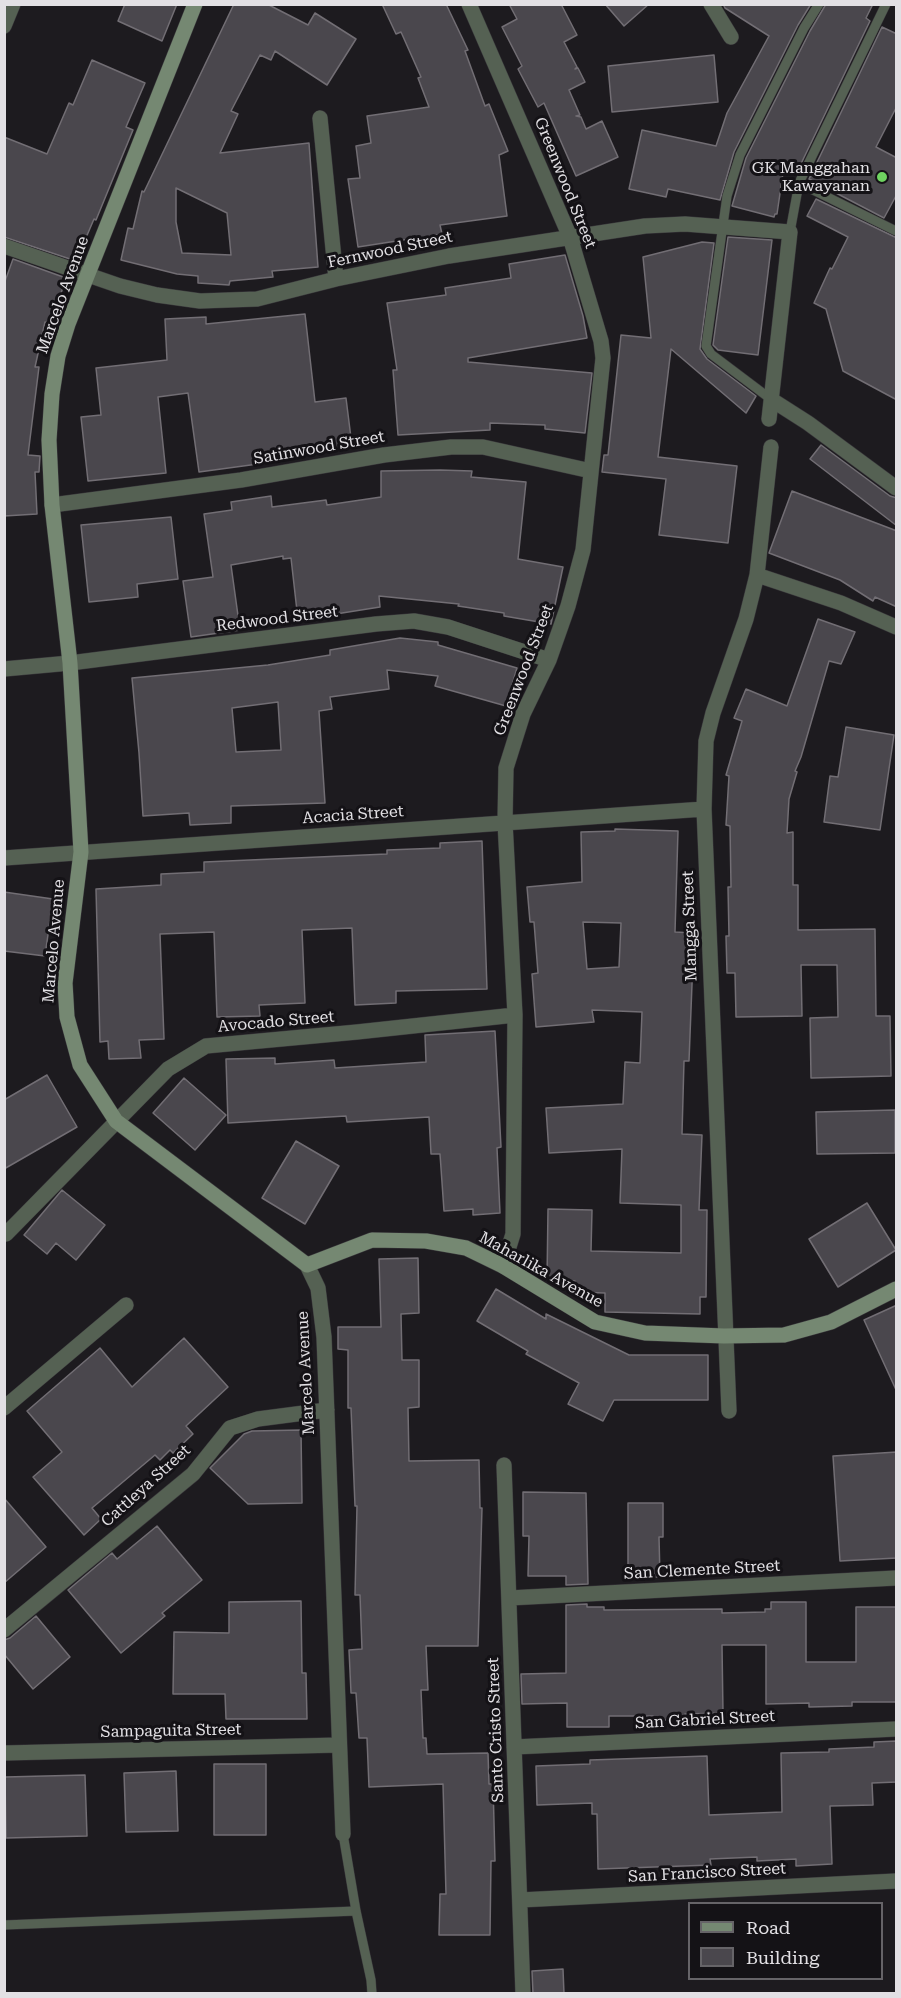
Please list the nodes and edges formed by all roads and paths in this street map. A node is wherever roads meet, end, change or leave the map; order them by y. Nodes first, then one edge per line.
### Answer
1 (13, 4) edge
2 (195, 4) edge
3 (469, 4) edge
4 (711, 4) edge
5 (819, 4) edge
6 (886, 4) edge
7 (4, 26) edge
8 (731, 37) dead end
9 (320, 118) dead end
10 (799, 183) junction
11 (722, 226) junction
12 (897, 231) edge
13 (790, 232) junction
14 (570, 237) junction
15 (4, 246) edge
16 (87, 275) junction
17 (336, 279) junction
18 (772, 400) junction
19 (770, 420) dead end
20 (771, 447) dead end
21 (591, 471) junction
22 (897, 488) edge
23 (52, 505) junction
24 (757, 575) junction
25 (897, 627) edge
26 (549, 660) junction
27 (70, 663) junction
28 (4, 669) edge
29 (704, 809) junction
30 (505, 822) junction
31 (81, 852) junction
32 (4, 858) edge
33 (515, 1015) junction
34 (116, 1121) junction
35 (6, 1234) edge
36 (307, 1265) junction
37 (503, 1266) junction
38 (897, 1289) edge
39 (126, 1305) dead end
40 (724, 1336) junction
41 (7, 1402) edge
42 (327, 1410) junction
43 (729, 1412) dead end
44 (504, 1465) dead end
45 (897, 1578) edge
46 (509, 1598) junction
47 (4, 1630) edge
48 (897, 1729) edge
49 (339, 1745) junction
50 (514, 1747) junction
51 (4, 1753) edge
52 (343, 1834) joint
53 (897, 1881) edge
54 (520, 1900) junction
55 (356, 1911) junction
56 (4, 1925) edge
57 (372, 1994) edge
58 (523, 1994) edge

1 - 7 street
2 - 16 street, Marcelo Avenue
3 - 14 street, Greenwood Street
4 - 8 street
5 - 11 lane
6 - 10 lane
9 - 17 street
10 - 12 lane
10 - 13 lane
11 - 13 street, Fernwood Street
11 - 14 street, Fernwood Street
11 - 18 lane
13 - 18 street
14 - 17 street, Fernwood Street
14 - 21 street, Greenwood Street
15 - 16 street, Fernwood Street
16 - 17 street, Fernwood Street
16 - 23 street, Marcelo Avenue
18 - 19 street
18 - 22 street
20 - 24 street, Mangga Street
21 - 23 street, Satinwood Street
21 - 26 street, Greenwood Street
23 - 27 street, Marcelo Avenue
24 - 25 street
24 - 29 street, Mangga Street
26 - 27 street, Redwood Street
26 - 30 street, Greenwood Street
27 - 28 street, Redwood Street
27 - 31 street, Marcelo Avenue
29 - 30 street, Acacia Street
29 - 40 street, Mangga Street
30 - 31 street, Acacia Street
30 - 33 street, Greenwood Street
31 - 32 street, Acacia Street
31 - 34 street, Marcelo Avenue
33 - 34 street, Avocado Street
33 - 37 street, Greenwood Street
34 - 35 street, Avocado Street
34 - 36 street, Marcelo Avenue
36 - 37 street, Maharlika Avenue
36 - 42 street, Marcelo Avenue
37 - 40 street, Maharlika Avenue
38 - 40 street, Maharlika Avenue
39 - 41 street
40 - 43 street, Mangga Street
42 - 47 street, Cattleya Street
42 - 49 street, Marcelo Avenue
44 - 46 street, Santo Cristo Street
45 - 46 street, San Clemente Street
46 - 50 street, Santo Cristo Street
48 - 50 street, San Gabriel Street
49 - 51 street, Sampaguita Street
49 - 52 street, Marcelo Avenue
50 - 54 street, Santo Cristo Street
52 - 55 lane
53 - 54 street, San Francisco Street
54 - 58 street, Santo Cristo Street
55 - 56 lane
55 - 57 lane

